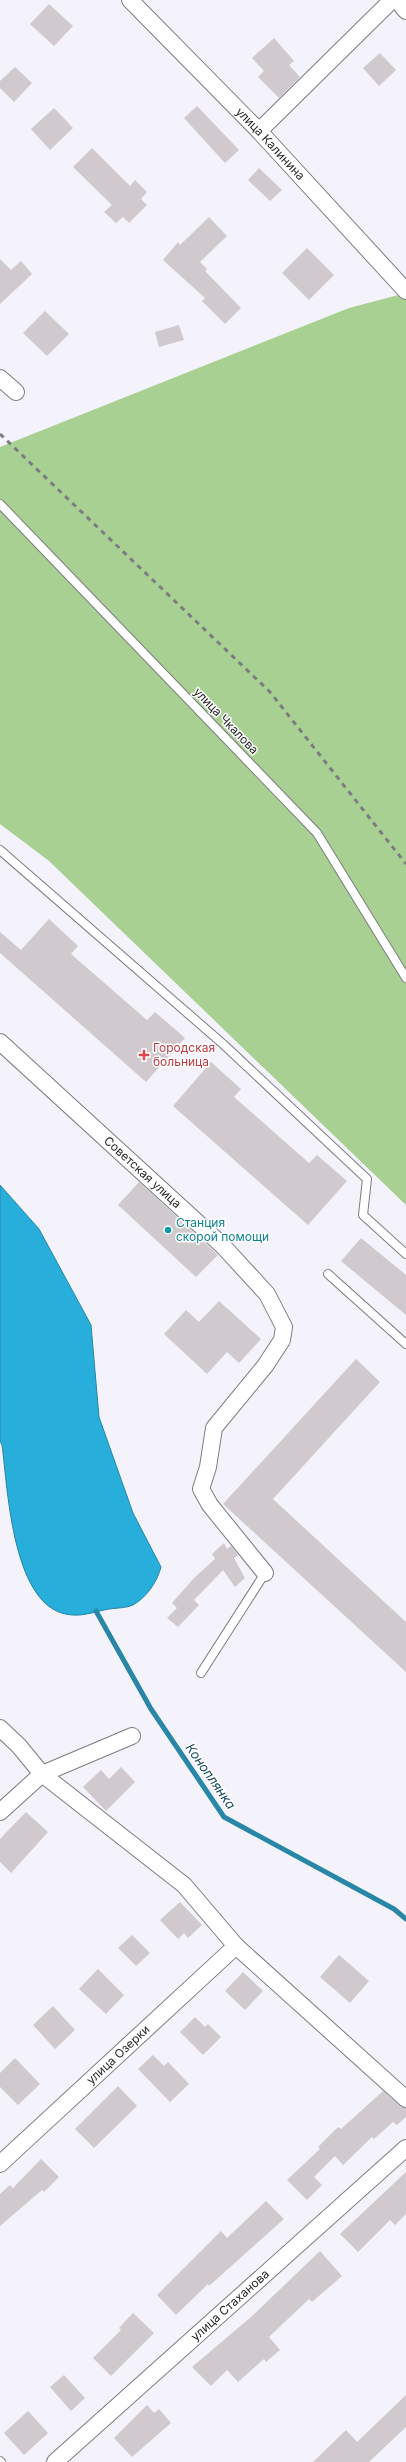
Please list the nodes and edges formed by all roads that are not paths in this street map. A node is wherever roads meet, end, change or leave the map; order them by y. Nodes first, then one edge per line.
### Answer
1 (130, 0) edge
2 (392, 0) edge
3 (397, 0) edge
4 (406, 11) edge
5 (259, 131) junction
6 (406, 291) edge
7 (0, 378) edge
8 (16, 392) dead end
9 (0, 504) edge
10 (0, 850) edge
11 (406, 978) edge
12 (0, 1042) edge
13 (406, 1254) edge
14 (328, 1274) dead end
15 (406, 1344) edge
16 (265, 1573) joint
17 (201, 1673) dead end
18 (0, 1728) edge
19 (132, 1736) dead end
20 (42, 1774) junction
21 (0, 1812) edge
22 (236, 1946) junction
23 (406, 2098) edge
24 (406, 2148) edge
25 (0, 2164) edge
26 (55, 2462) edge

1 - 5 street, улица Калинина
2 - 5 street
3 - 4 street
5 - 6 street, улица Калинина
7 - 8 street
9 - 11 lane, улица Чкалова
10 - 13 lane
12 - 16 street, Советская улица
14 - 15 lane
16 - 17 lane
18 - 20 street
19 - 20 street
20 - 21 street
20 - 22 street
22 - 23 street
22 - 25 street, улица Озерки
24 - 26 street, улица Стаханова

